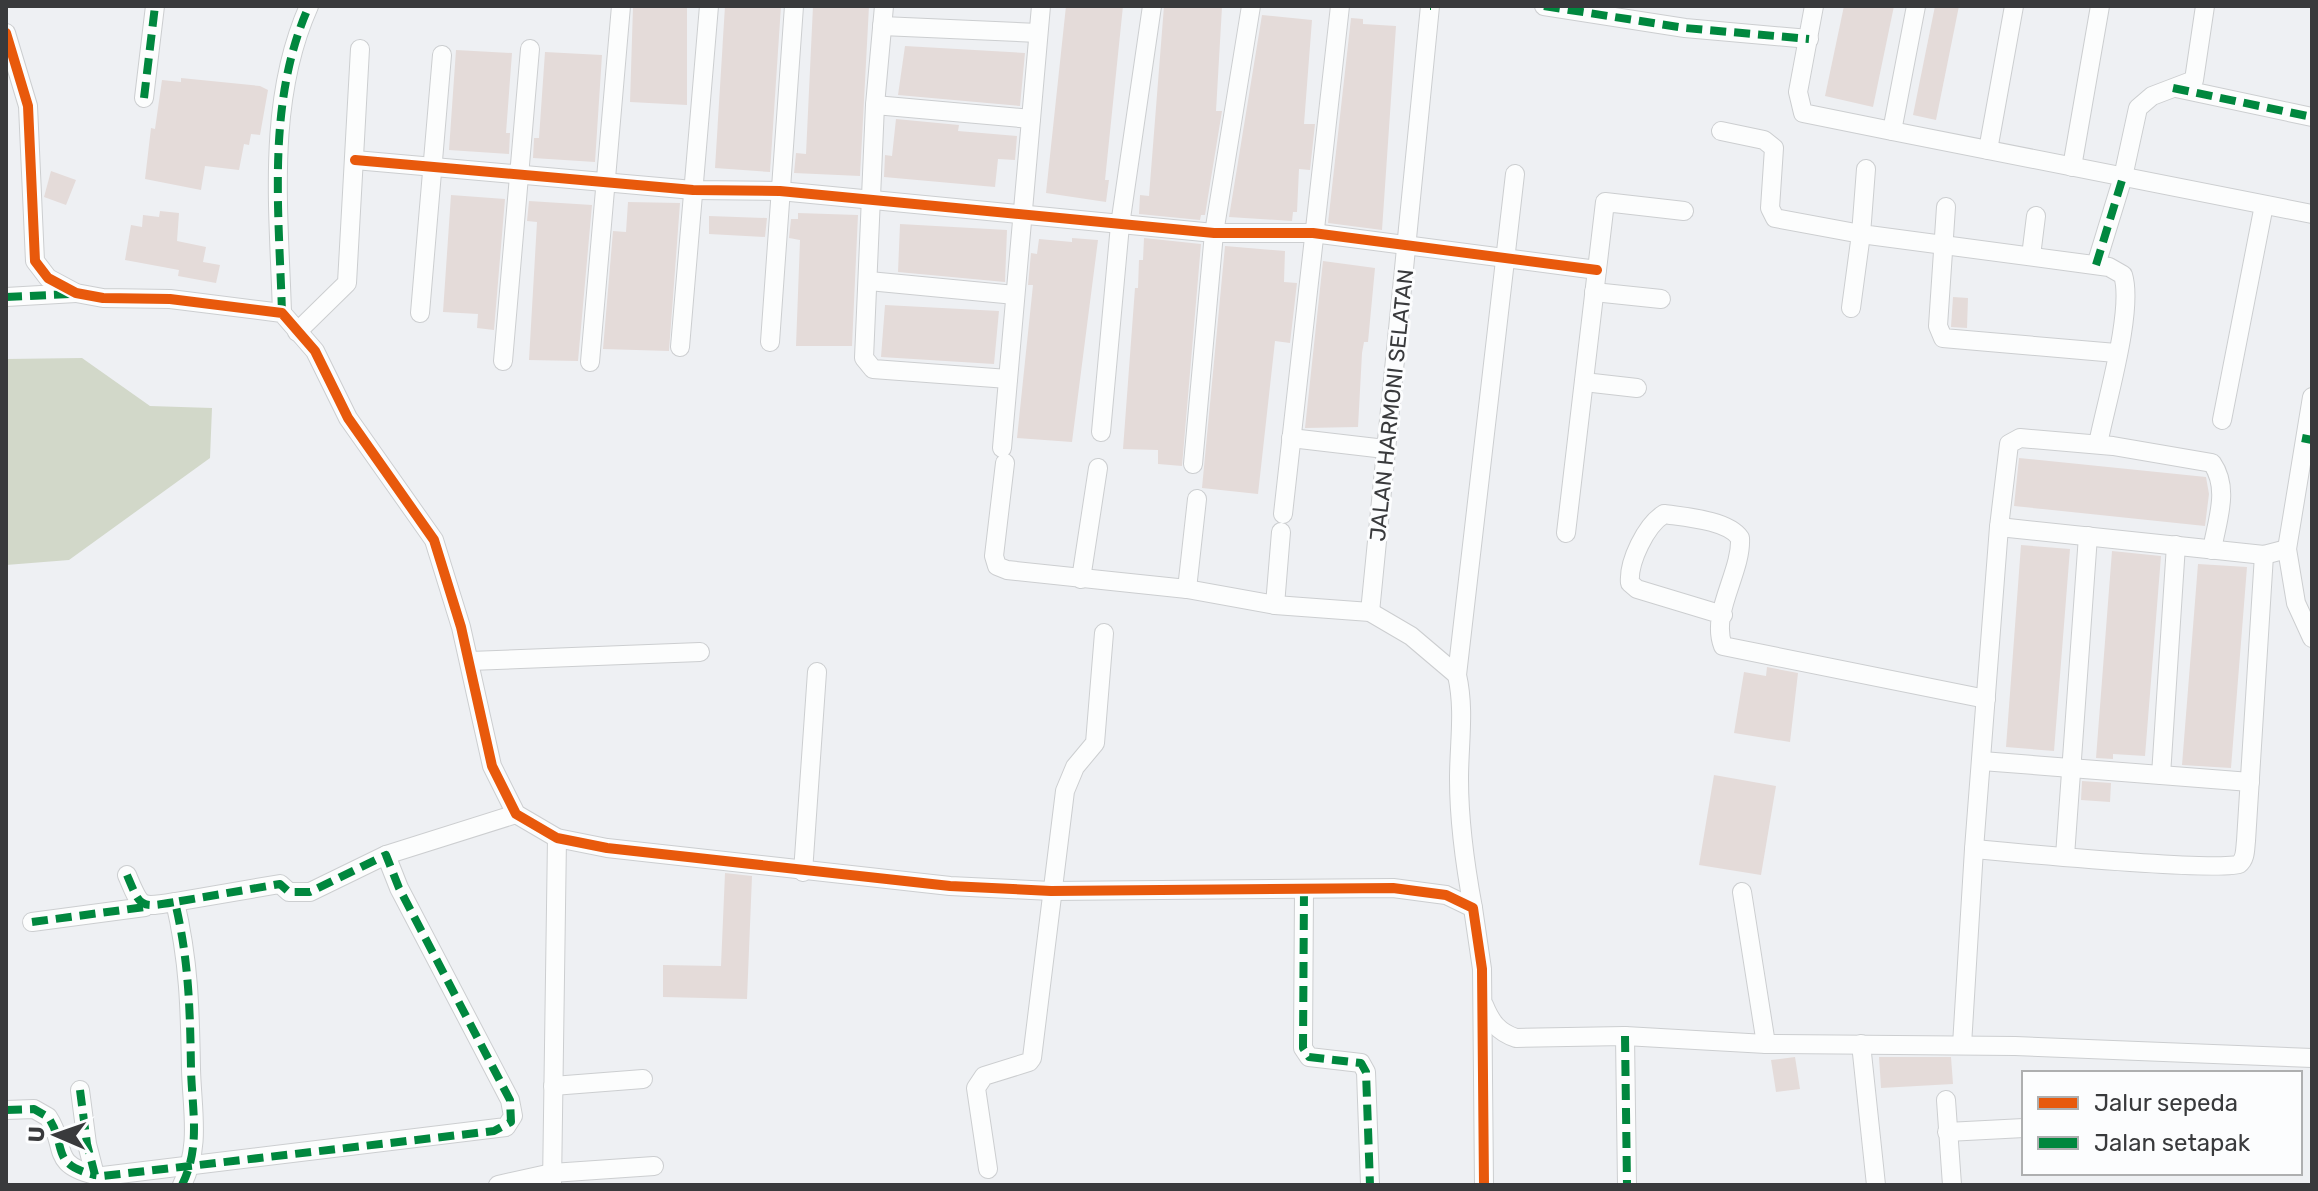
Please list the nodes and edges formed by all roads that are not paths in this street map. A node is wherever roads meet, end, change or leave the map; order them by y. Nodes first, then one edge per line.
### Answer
1 (155, 6) edge
2 (309, 6) edge
3 (621, 6) edge
4 (709, 6) edge
5 (794, 6) edge
6 (884, 6) edge
7 (1041, 6) edge
8 (1152, 6) edge
9 (1251, 6) edge
10 (1340, 6) edge
11 (1430, 6) edge
12 (1544, 6) edge
13 (1814, 6) edge
14 (1916, 6) edge
15 (2014, 6) edge
16 (2100, 6) edge
17 (2205, 6) edge
18 (882, 26) junction
19 (6, 33) edge
20 (1038, 33) junction
21 (1809, 39) junction
22 (360, 49) dead end
23 (530, 49) dead end
24 (442, 55) dead end
25 (2173, 88) junction
26 (144, 98) dead end
27 (875, 105) junction
28 (2312, 117) edge
29 (1031, 119) junction
30 (1721, 131) dead end
31 (1892, 131) junction
32 (1988, 150) junction
33 (355, 160) junction
34 (432, 167) junction
35 (2072, 167) junction
36 (1866, 169) dead end
37 (1515, 174) dead end
38 (519, 175) junction
39 (2123, 177) junction
40 (606, 182) junction
41 (693, 190) junction
42 (780, 191) junction
43 (872, 202) junction
44 (2264, 205) junction
45 (1946, 207) dead end
46 (1684, 211) dead end
47 (2312, 214) edge
48 (1022, 216) junction
49 (2036, 216) dead end
50 (1120, 225) junction
51 (1214, 233) junction
52 (1313, 233) junction
53 (1861, 234) junction
54 (1408, 246) junction
55 (1941, 247) junction
56 (2031, 256) junction
57 (1504, 258) junction
58 (2096, 265) junction
59 (1597, 270) junction
60 (869, 281) junction
61 (1594, 292) junction
62 (76, 293) junction
63 (1015, 295) junction
64 (6, 297) edge
65 (1661, 299) dead end
66 (1851, 308) dead end
67 (282, 313) junction
68 (420, 313) dead end
69 (297, 332) junction
70 (770, 342) dead end
71 (680, 347) dead end
72 (2116, 353) junction
73 (503, 361) dead end
74 (590, 362) dead end
75 (1008, 379) junction
76 (1584, 382) junction
77 (1637, 388) dead end
78 (2312, 397) edge
79 (2222, 420) dead end
80 (1101, 432) dead end
81 (1291, 438) junction
82 (2307, 439) edge
83 (2098, 444) junction
84 (1385, 449) junction
85 (1193, 464) dead end
86 (1098, 468) dead end
87 (1197, 499) dead end
88 (1999, 527) junction
89 (1566, 533) dead end
90 (2088, 536) junction
91 (2176, 545) junction
92 (2287, 549) junction
93 (2212, 550) junction
94 (2264, 555) junction
95 (1081, 579) junction
96 (1187, 589) junction
97 (1275, 605) junction
98 (1370, 612) junction
99 (1723, 615) junction
100 (1104, 633) dead end
101 (2312, 638) edge
102 (700, 652) dead end
103 (470, 661) junction
104 (817, 672) dead end
105 (1457, 675) junction
106 (1986, 699) junction
107 (1982, 761) junction
108 (2071, 769) junction
109 (2161, 775) junction
110 (2250, 782) junction
111 (516, 814) junction
112 (557, 838) junction
113 (1974, 849) junction
114 (386, 855) junction
115 (2065, 856) junction
116 (803, 872) junction
117 (127, 875) dead end
118 (1304, 890) junction
119 (1051, 891) junction
120 (1742, 892) dead end
121 (175, 902) junction
122 (145, 907) junction
123 (1473, 908) junction
124 (32, 922) dead end
125 (1482, 1001) junction
126 (1625, 1036) junction
127 (1766, 1044) junction
128 (1861, 1044) junction
129 (1962, 1045) junction
130 (2312, 1058) edge
131 (643, 1079) dead end
132 (553, 1086) junction
133 (80, 1090) dead end
134 (1946, 1100) dead end
135 (6, 1110) edge
136 (2022, 1128) edge
137 (1947, 1132) junction
138 (192, 1164) junction
139 (654, 1166) dead end
140 (988, 1169) dead end
141 (95, 1175) junction
142 (552, 1179) edge
143 (182, 1185) edge
144 (498, 1185) edge
145 (1370, 1185) edge
146 (1484, 1185) edge
147 (1627, 1185) edge
148 (1876, 1185) edge
149 (1952, 1185) edge

1 - 26 street
2 - 67 street
3 - 40 street
4 - 41 street
5 - 42 street
6 - 18 street
7 - 20 street
8 - 50 street
9 - 51 street
10 - 52 street
11 - 54 street, JALAN HARMONI SELATAN
12 - 21 street
13 - 21 street
14 - 31 street
15 - 32 street
16 - 35 street
17 - 25 street
18 - 20 street
18 - 27 street
19 - 62 street
20 - 29 street
21 - 31 street
22 - 33 street
23 - 38 street
24 - 34 street
25 - 28 street
25 - 39 street
27 - 29 street
27 - 43 street
29 - 48 street
30 - 53 street
31 - 32 street
32 - 35 street
33 - 34 street
33 - 69 street
34 - 38 street
34 - 68 street
35 - 39 street
36 - 53 street
37 - 57 street
38 - 40 street
38 - 73 street
39 - 44 street
39 - 58 street
40 - 41 street
40 - 74 street
41 - 42 street
41 - 71 street
42 - 43 street
42 - 70 street
43 - 48 street
43 - 60 street
44 - 47 street
44 - 79 street
45 - 55 street
46 - 59 street
48 - 50 street
48 - 63 street
49 - 56 street
50 - 51 street
50 - 80 street
51 - 52 street
51 - 85 street
52 - 54 street
52 - 81 street
53 - 55 street
53 - 66 street
54 - 57 street
54 - 84 street, JALAN HARMONI SELATAN
55 - 56 street
55 - 72 street
56 - 58 street
57 - 59 street
57 - 105 street
58 - 72 street
59 - 61 street
60 - 63 street
60 - 75 street
61 - 65 street
61 - 76 street
62 - 64 street
62 - 67 street
63 - 75 street
67 - 69 street
69 - 103 street
72 - 83 street
75 - 95 street
76 - 77 street
76 - 89 street
78 - 82 street
81 - 84 street
81 - 97 street
82 - 92 street
83 - 88 street
83 - 93 street
84 - 98 street, JALAN HARMONI SELATAN
86 - 95 street
87 - 96 street
88 - 90 street
88 - 106 street
90 - 91 street
90 - 108 street
91 - 93 street
91 - 109 street
92 - 94 street
92 - 101 street
93 - 94 street
94 - 110 street
95 - 96 street
96 - 97 street
97 - 98 street
98 - 105 street
99 - 99 street
99 - 106 street
100 - 119 street
102 - 103 street
103 - 111 street
104 - 116 street
105 - 123 street
106 - 107 street
107 - 108 street
107 - 113 street
108 - 109 street
108 - 115 street
109 - 110 street
110 - 115 street
111 - 112 street
111 - 114 street
112 - 116 street
112 - 132 street
113 - 115 street
113 - 129 street
114 - 121 street
114 - 138 street
116 - 119 street
117 - 122 street
118 - 119 street
118 - 123 street
118 - 145 street
119 - 140 street
120 - 127 street
121 - 122 street
121 - 138 street
122 - 124 street
123 - 125 street
125 - 126 street
125 - 146 street
126 - 127 street
126 - 147 street
127 - 128 street
128 - 129 street
128 - 148 street
129 - 130 street
131 - 132 street
132 - 142 street
133 - 141 street
134 - 137 street
135 - 141 street
136 - 137 street
137 - 149 street
138 - 141 street
138 - 143 street
139 - 142 street
142 - 144 street

